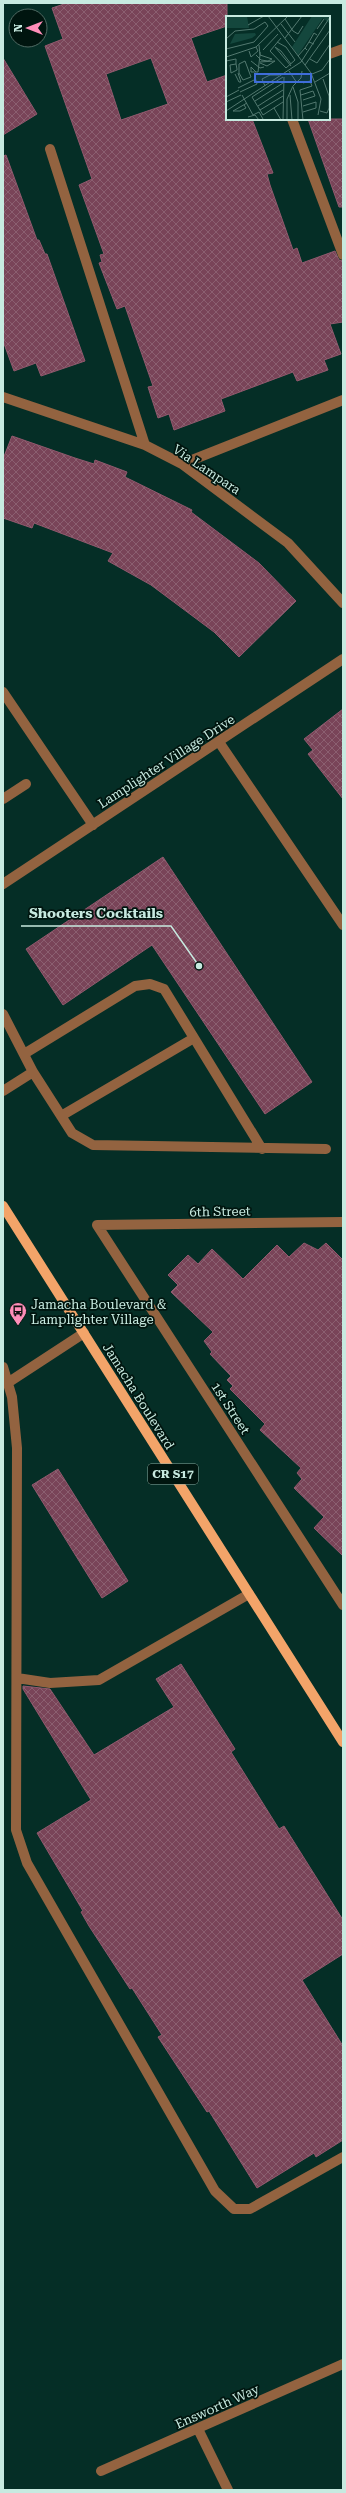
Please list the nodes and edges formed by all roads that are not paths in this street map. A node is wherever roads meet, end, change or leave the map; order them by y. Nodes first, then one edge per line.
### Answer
1 (343, 49) edge
2 (330, 54) edge
3 (292, 120) edge
4 (50, 149) dead end
5 (343, 255) edge
6 (3, 397) edge
7 (343, 400) edge
8 (145, 445) junction
9 (182, 464) junction
10 (343, 603) edge
11 (343, 660) edge
12 (3, 692) edge
13 (219, 742) junction
14 (26, 784) dead end
15 (3, 799) edge
16 (93, 825) junction
17 (3, 884) edge
18 (343, 925) edge
19 (3, 1014) edge
20 (194, 1038) junction
21 (24, 1054) junction
22 (33, 1072) junction
23 (3, 1091) edge
24 (61, 1116) junction
25 (262, 1149) junction
26 (326, 1149) dead end
27 (3, 1206) edge
28 (343, 1222) edge
29 (97, 1225) joint
30 (84, 1333) junction
31 (3, 1367) edge
32 (8, 1382) junction
33 (250, 1594) junction
34 (343, 1605) edge
35 (17, 1678) junction
36 (343, 1742) edge
37 (343, 2157) edge
38 (343, 2364) edge
39 (198, 2429) junction
40 (101, 2471) dead end
41 (228, 2490) edge

1 - 2 street
3 - 5 street
4 - 8 street
6 - 8 street, Via Lampara
7 - 9 street
8 - 9 street, Via Lampara
9 - 10 street, Via Lampara
11 - 13 street, Lamplighter Village Drive
12 - 16 street
13 - 16 street, Lamplighter Village Drive
13 - 18 street
14 - 15 street
16 - 17 street, Lamplighter Village Drive
19 - 21 street
20 - 21 street
20 - 24 street
20 - 25 street
21 - 22 street
22 - 23 street
22 - 24 street
24 - 25 street
25 - 26 street
27 - 30 main road, Jamacha Boulevard / CR S17
28 - 29 street, 6th Street
29 - 34 street, 1st Street
30 - 32 street
30 - 33 main road, Jamacha Boulevard / CR S17
31 - 32 street
32 - 35 street
33 - 35 street
33 - 36 main road, Jamacha Boulevard / CR S17
35 - 37 street
38 - 39 street, Ensworth Way
39 - 40 street, Ensworth Way
39 - 41 street

